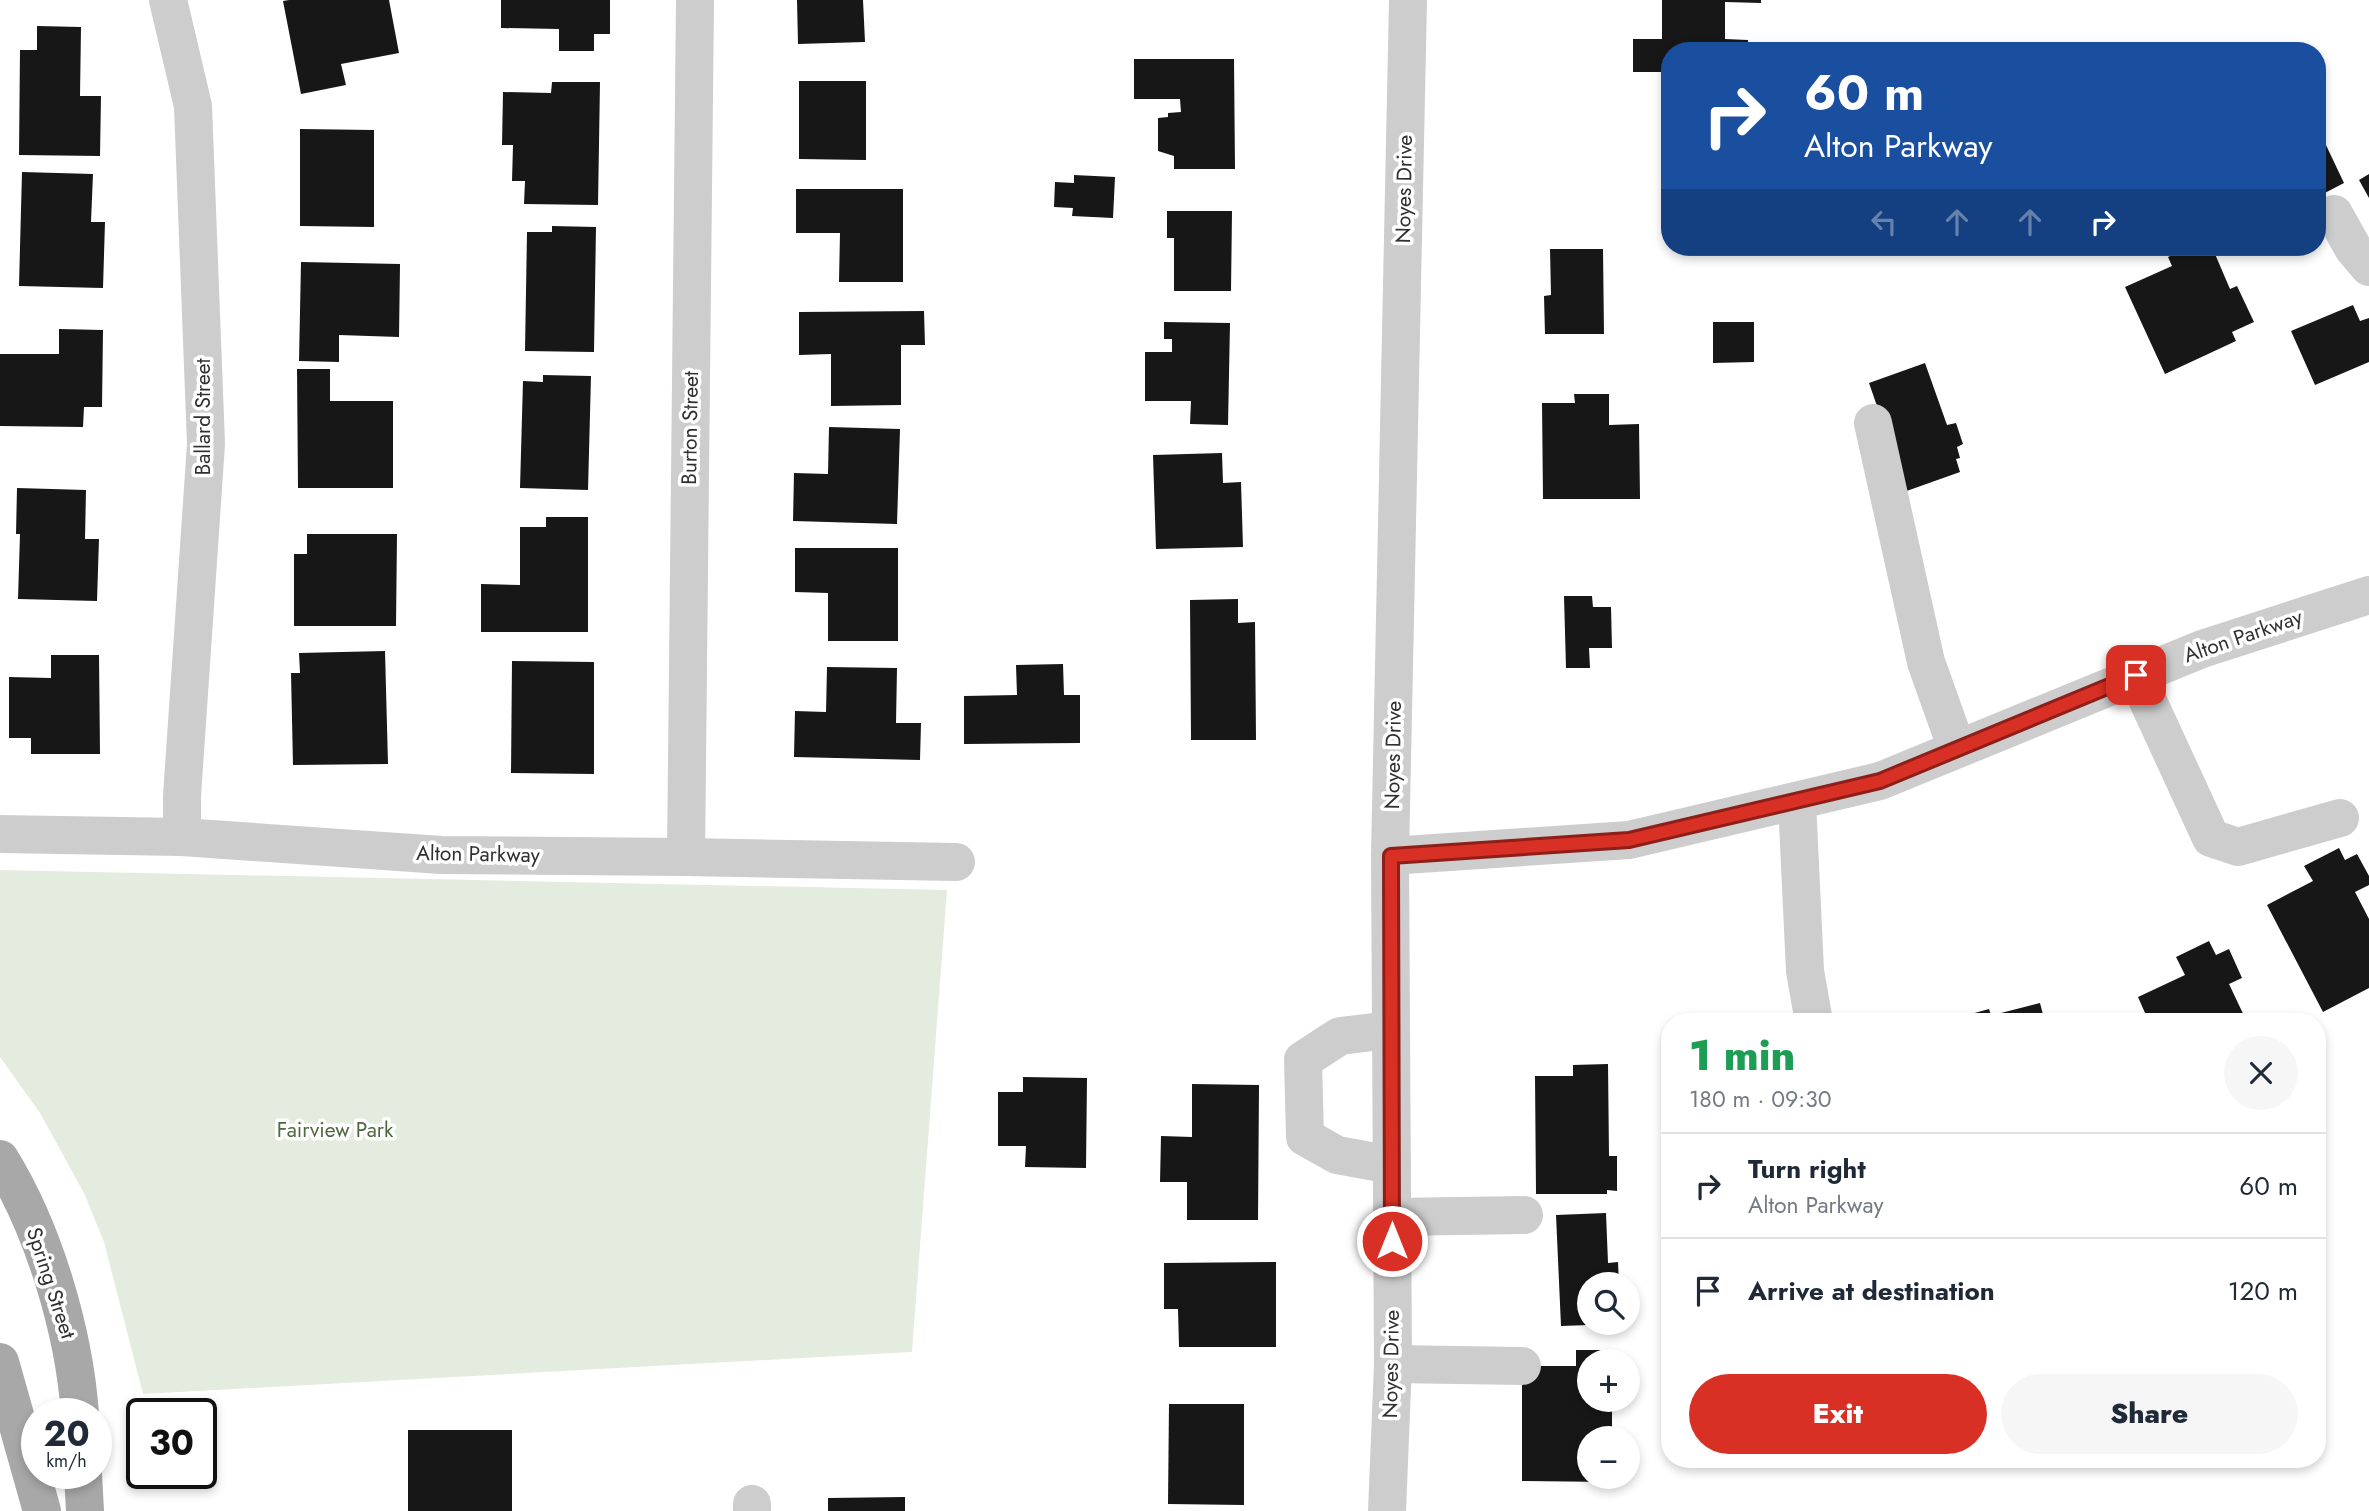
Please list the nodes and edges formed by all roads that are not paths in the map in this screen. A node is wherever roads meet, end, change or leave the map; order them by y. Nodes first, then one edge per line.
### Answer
1 (168, 0) edge
2 (695, 0) edge
3 (1408, 0) edge
4 (2334, 214) dead end
5 (2369, 267) edge
6 (1873, 423) dead end
7 (2369, 595) edge
8 (2136, 675) junction
9 (1957, 749) junction
10 (1797, 801) junction
11 (2340, 818) dead end
12 (0, 834) edge
13 (182, 837) junction
14 (1391, 856) junction
15 (686, 857) junction
16 (956, 863) dead end
17 (1812, 1013) edge
18 (1390, 1030) junction
19 (0, 1158) edge
20 (1392, 1165) junction
21 (1524, 1215) dead end
22 (1392, 1217) junction
23 (0, 1362) edge
24 (1393, 1364) junction
25 (1522, 1366) dead end
26 (78, 1398) edge
27 (84, 1489) edge
28 (42, 1511) edge
29 (85, 1511) edge
30 (1387, 1511) edge

1 - 13 street, Ballard Street
2 - 15 street, Burton Street
3 - 14 street, Noyes Drive
4 - 5 street
6 - 9 street
7 - 8 street, Alton Parkway
8 - 9 street, Alton Parkway
8 - 11 street
9 - 10 street, Alton Parkway
10 - 14 street, Alton Parkway
10 - 17 street
12 - 13 street, Alton Parkway
13 - 15 street, Alton Parkway
14 - 18 street, Noyes Drive
15 - 16 street, Alton Parkway
18 - 20 street, Noyes Drive
18 - 20 street
19 - 26 main road, Spring Street
20 - 22 street, Noyes Drive
21 - 22 street
22 - 24 street, Noyes Drive
23 - 28 main road
24 - 25 street
24 - 30 street, Noyes Drive
27 - 29 main road

